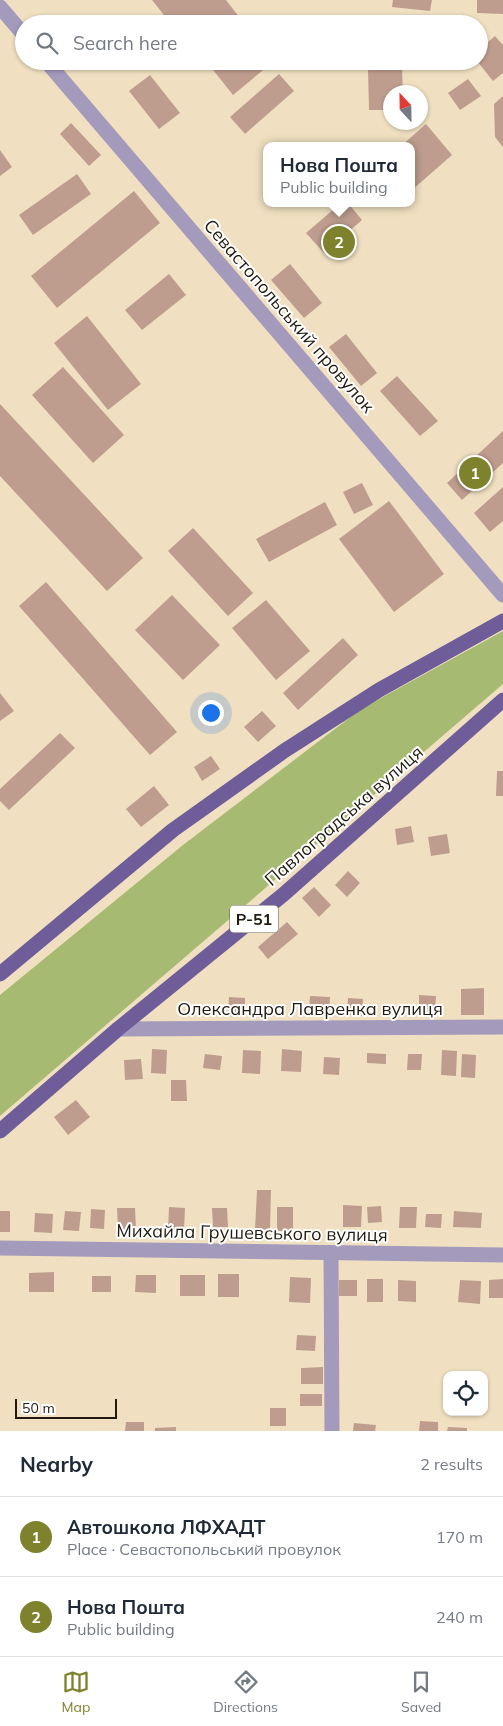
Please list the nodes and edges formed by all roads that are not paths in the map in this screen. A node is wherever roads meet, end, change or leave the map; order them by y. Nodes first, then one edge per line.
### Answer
1 (0, 7) edge
2 (15, 24) edge
3 (54, 70) edge
4 (503, 595) edge
5 (503, 621) edge
6 (503, 700) edge
7 (0, 974) edge
8 (503, 1027) edge
9 (118, 1030) junction
10 (0, 1131) edge
11 (0, 1248) edge
12 (331, 1253) junction
13 (503, 1255) edge
14 (332, 1431) edge

1 - 2 street
3 - 4 street, Севастопольський провулок
5 - 7 main road
6 - 9 main road, Павлоградська вулиця / Р-51
8 - 9 street, Олександра Лавренка вулиця
9 - 10 main road, Павлоградська вулиця / Р-51
11 - 12 street, Михайла Грушевського вулиця
12 - 13 street, Михайла Грушевського вулиця
12 - 14 street

